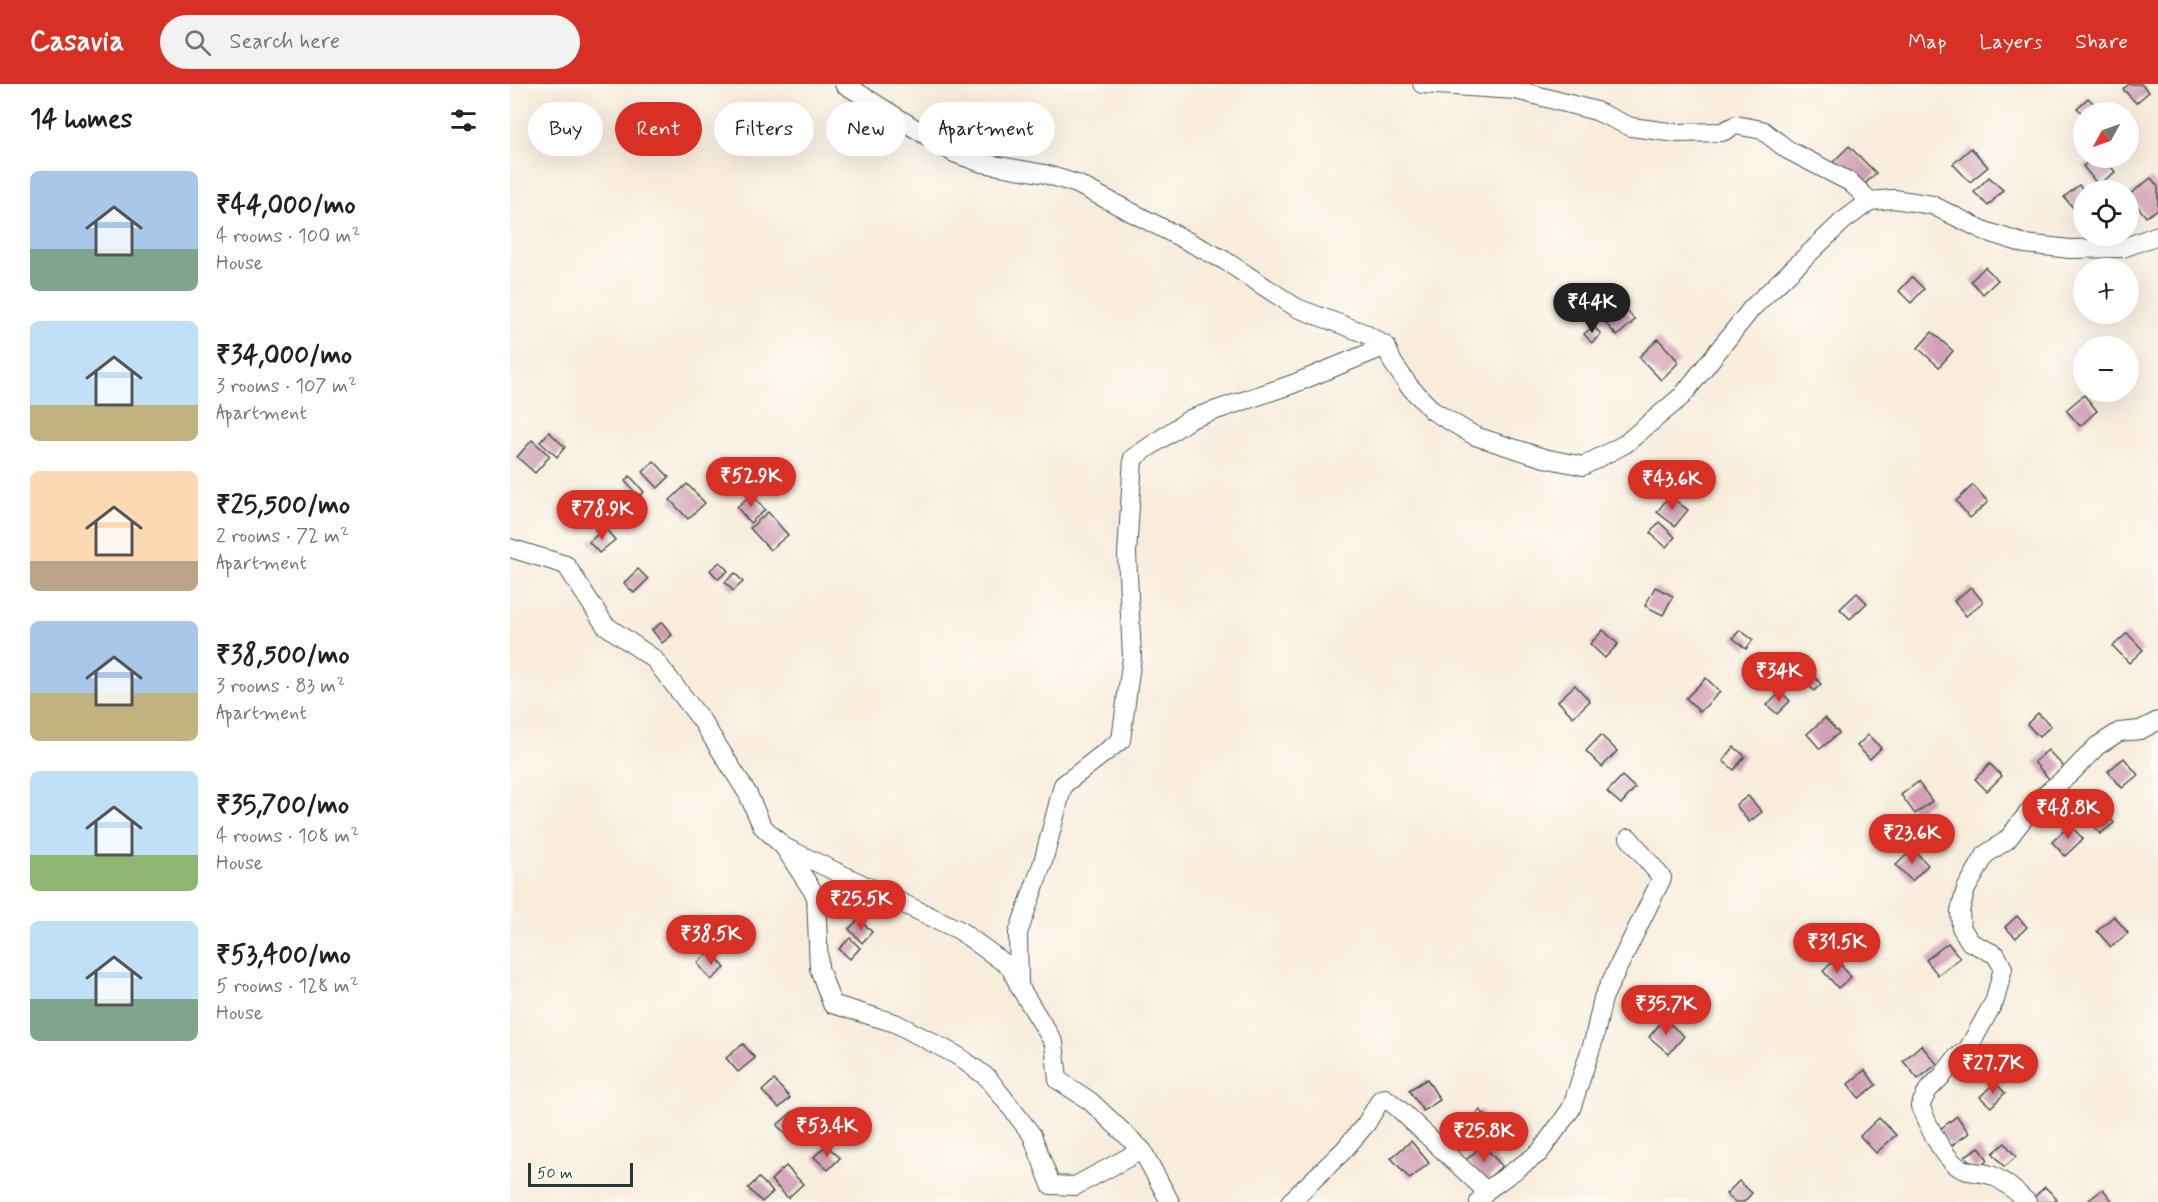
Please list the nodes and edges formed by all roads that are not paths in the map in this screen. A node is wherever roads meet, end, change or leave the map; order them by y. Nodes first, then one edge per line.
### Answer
1 (844, 84) edge
2 (1422, 84) edge
3 (1870, 201) junction
4 (2158, 235) edge
5 (1386, 346) junction
6 (510, 548) edge
7 (2158, 721) edge
8 (1629, 838) dead end
9 (784, 847) junction
10 (1019, 986) junction
11 (1142, 1150) junction
12 (1483, 1197) edge
13 (1170, 1202) edge
14 (1290, 1202) edge
15 (2027, 1202) edge

1 - 5 street
2 - 3 street
3 - 4 street
3 - 5 street
5 - 10 street
6 - 9 street
7 - 15 street
8 - 12 street
9 - 10 street
9 - 11 street
10 - 11 street
11 - 13 street
12 - 14 street

